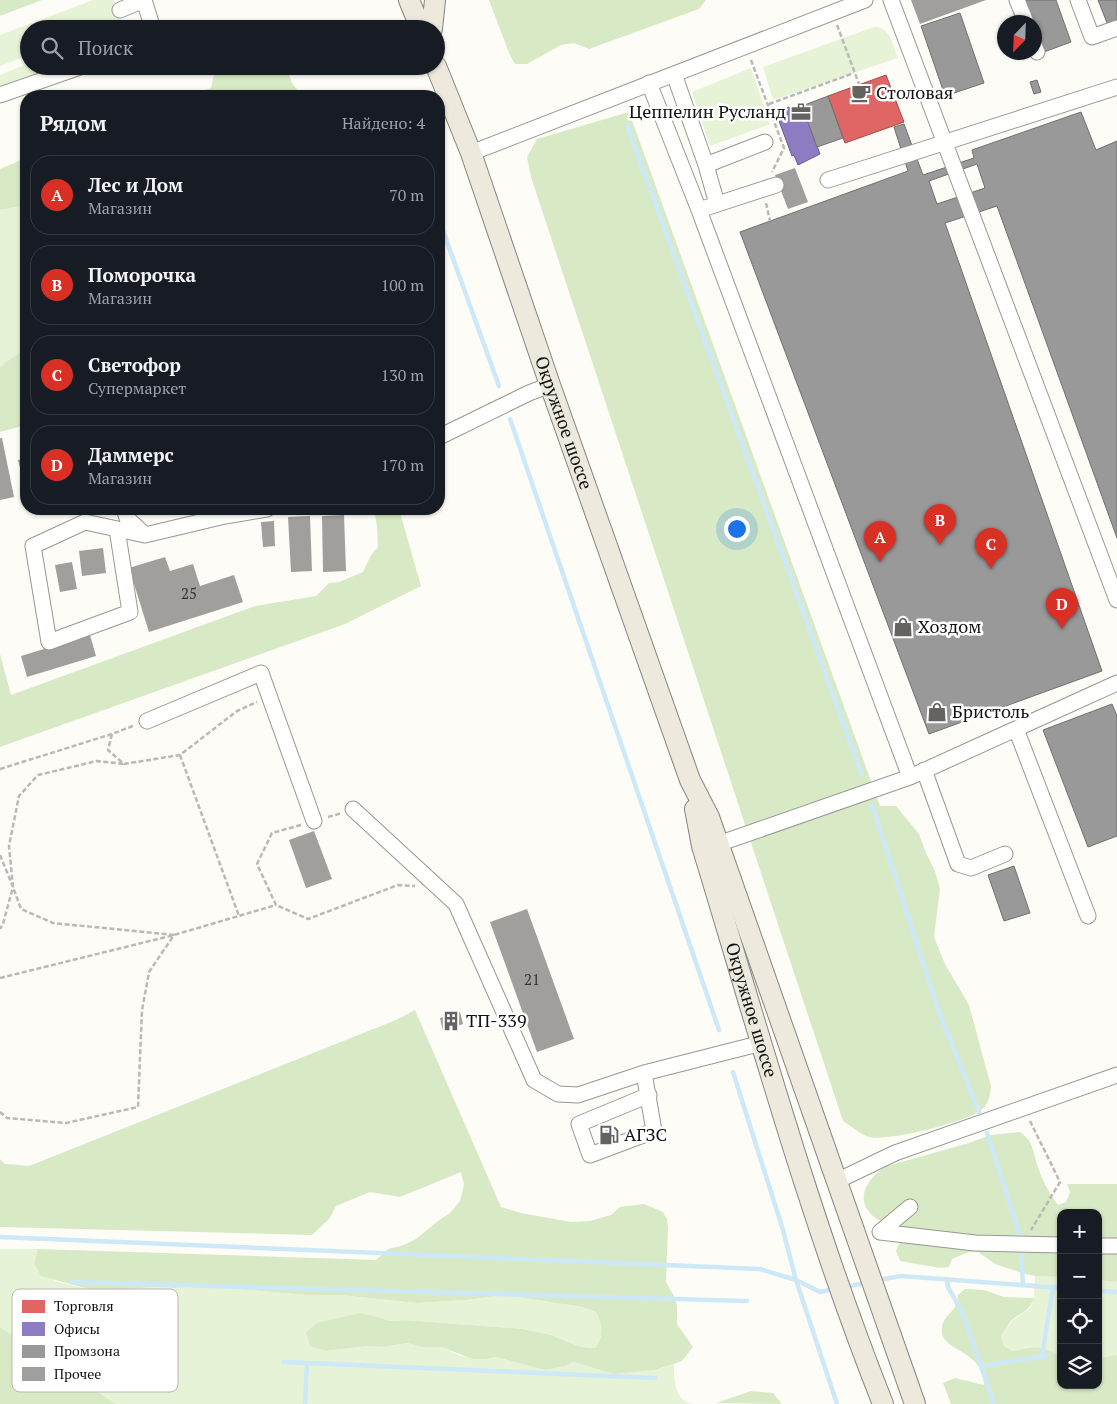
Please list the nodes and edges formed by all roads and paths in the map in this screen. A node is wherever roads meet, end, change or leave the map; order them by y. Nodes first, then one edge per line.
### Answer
1 (144, 0) edge
2 (409, 0) edge
3 (435, 0) edge
4 (865, 0) edge
5 (891, 0) edge
6 (1017, 0) edge
7 (1078, 0) edge
8 (120, 10) dead end
9 (833, 13) junction
10 (1023, 15) edge
11 (150, 20) edge
12 (417, 20) edge
13 (433, 20) edge
14 (1117, 28) edge
15 (745, 46) junction
16 (854, 73) junction
17 (674, 74) junction
18 (57, 75) edge
19 (440, 75) edge
20 (649, 84) junction
21 (859, 84) dead end
22 (1117, 86) edge
23 (0, 95) edge
24 (768, 104) junction
25 (765, 142) dead end
26 (944, 142) junction
27 (471, 153) junction
28 (706, 165) junction
29 (828, 180) dead end
30 (769, 187) junction
31 (717, 204) junction
32 (699, 210) junction
33 (770, 221) dead end
34 (550, 386) junction
35 (445, 434) edge
36 (126, 515) edge
37 (231, 515) edge
38 (117, 528) junction
39 (146, 535) junction
40 (1117, 600) edge
41 (1117, 683) edge
42 (270, 697) junction
43 (147, 721) joint
44 (1016, 729) junction
45 (112, 734) junction
46 (180, 755) junction
47 (124, 764) junction
48 (0, 769) edge
49 (924, 770) junction
50 (910, 777) junction
51 (690, 780) junction
52 (353, 809) joint
53 (314, 821) junction
54 (718, 844) junction
55 (1005, 854) dead end
56 (0, 855) edge
57 (436, 886) junction
58 (13, 887) junction
59 (276, 905) junction
60 (239, 916) junction
61 (1088, 916) dead end
62 (0, 929) edge
63 (174, 935) junction
64 (0, 978) edge
65 (762, 1043) junction
66 (644, 1073) junction
67 (1117, 1075) edge
68 (649, 1095) junction
69 (1021, 1109) junction
70 (0, 1112) edge
71 (837, 1181) junction
72 (910, 1207) dead end
73 (1022, 1245) junction
74 (1057, 1245) edge
75 (1102, 1246) edge
76 (1117, 1246) edge
77 (883, 1404) edge
78 (915, 1404) edge

1 - 8 lane
1 - 11 lane
2 - 12 main road
3 - 13 main road
4 - 9 lane
5 - 26 lane
6 - 10 lane
7 - 14 lane
9 - 15 lane
9 - 16 path
15 - 17 lane
15 - 24 path
16 - 21 path
16 - 24 path
17 - 20 lane
17 - 28 lane
18 - 23 lane
19 - 27 main road, Окружное шоссе
20 - 27 lane
20 - 32 lane
22 - 26 lane
24 - 30 path
25 - 28 lane
26 - 29 lane
26 - 40 lane
27 - 34 main road, Окружное шоссе
28 - 31 lane
30 - 31 lane
30 - 33 path
31 - 32 lane
32 - 50 lane
34 - 35 lane
34 - 51 main road, Окружное шоссе
36 - 39 lane
37 - 39 lane
38 - 38 lane
38 - 39 lane
41 - 44 lane
42 - 43 lane
42 - 46 path
42 - 53 lane
43 - 45 path
44 - 49 lane
44 - 61 lane
45 - 47 path
45 - 48 path
46 - 47 path
46 - 60 path
47 - 58 path
49 - 50 lane
49 - 55 lane
50 - 54 lane
51 - 54 main road, Окружное шоссе
51 - 65 main road, Окружное шоссе
52 - 53 path
52 - 57 lane
53 - 59 path
54 - 71 main road, Окружное шоссе
56 - 58 path
57 - 59 path
57 - 66 lane
58 - 62 path
58 - 63 path
59 - 60 path
60 - 63 path
63 - 64 path
63 - 70 path
65 - 66 lane
65 - 77 main road, Окружное шоссе
66 - 68 lane
67 - 69 lane
68 - 68 lane
69 - 71 lane
69 - 73 path
71 - 78 main road, Окружное шоссе
72 - 73 lane
73 - 74 lane
75 - 76 lane

